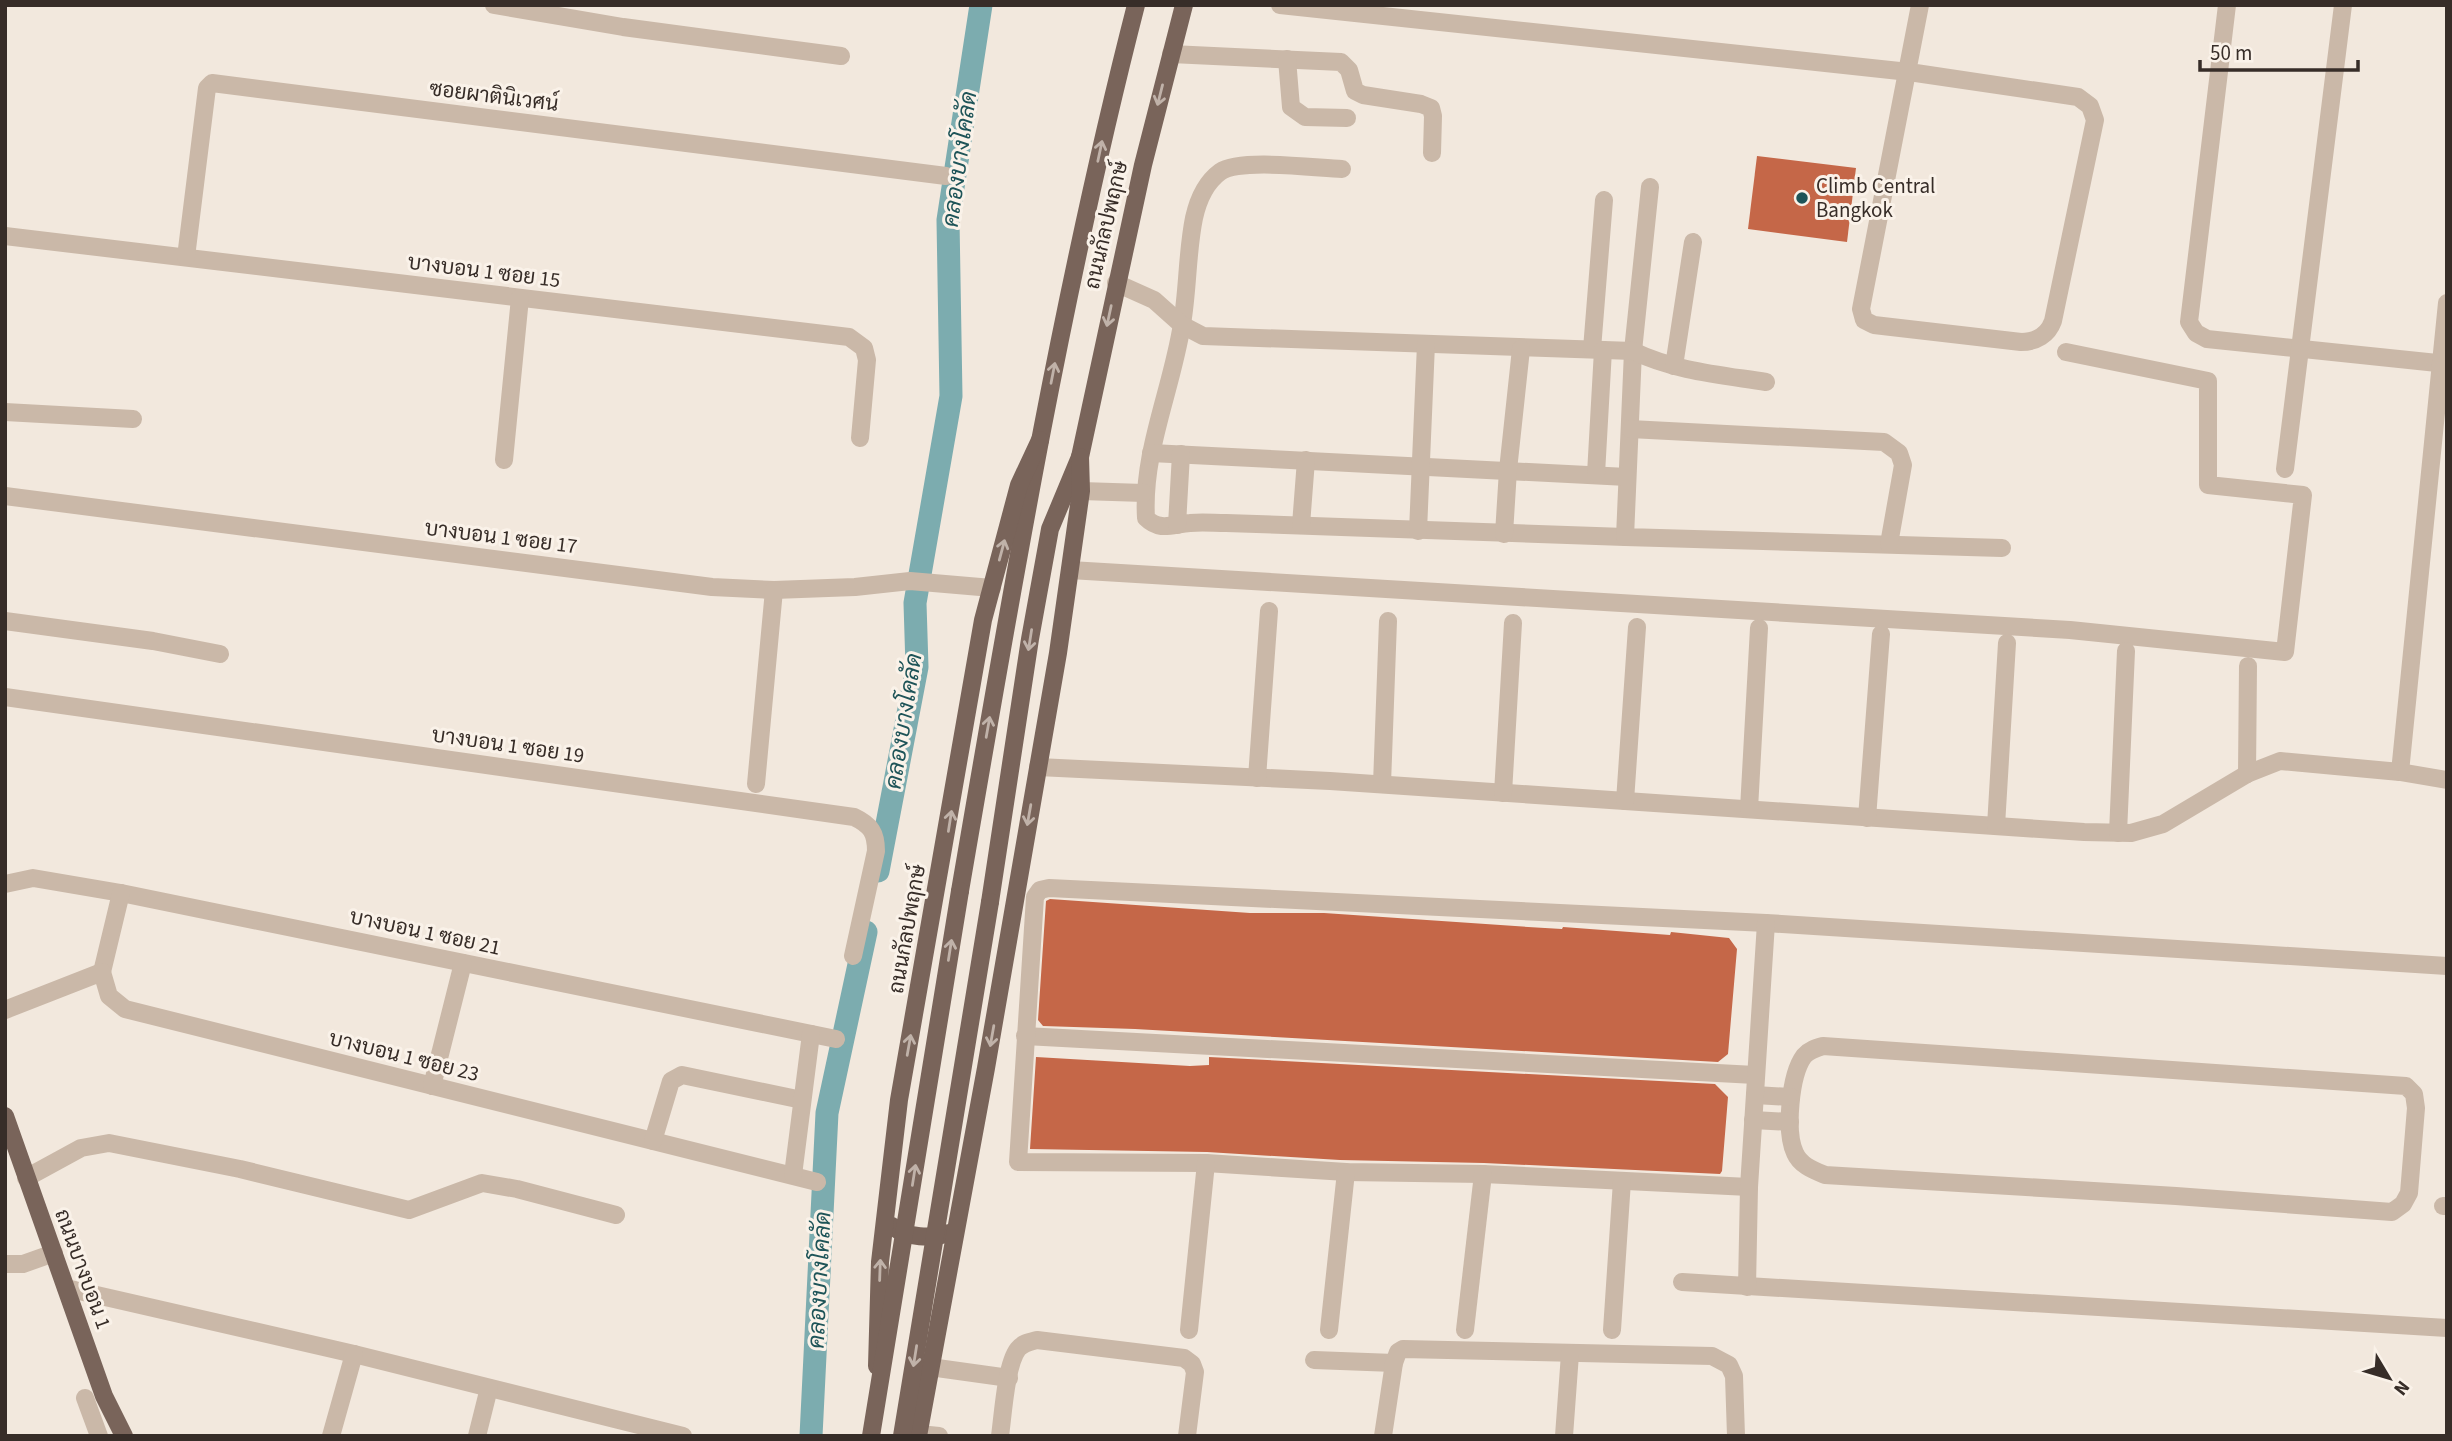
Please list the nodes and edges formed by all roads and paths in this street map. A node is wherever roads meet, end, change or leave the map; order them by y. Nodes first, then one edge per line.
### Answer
1 (494, 5) edge
2 (1136, 5) edge
3 (1184, 5) edge
4 (1280, 5) edge
5 (1920, 5) edge
6 (2227, 5) edge
7 (2343, 5) edge
8 (1171, 54) junction
9 (841, 56) dead end
10 (1287, 60) junction
11 (1909, 72) junction
12 (1348, 118) dead end
13 (1432, 153) dead end
14 (1342, 169) dead end
15 (946, 177) dead end
16 (1650, 187) dead end
17 (1604, 200) dead end
18 (5, 236) edge
19 (1693, 242) dead end
20 (186, 257) junction
21 (1116, 283) junction
22 (520, 298) junction
23 (2447, 303) edge
24 (1182, 326) junction
25 (1426, 344) junction
26 (1521, 348) junction
27 (2300, 348) junction
28 (1597, 350) junction
29 (1633, 351) junction
30 (2066, 352) dead end
31 (2444, 363) edge
32 (1674, 366) junction
33 (1766, 382) dead end
34 (5, 412) edge
35 (133, 419) dead end
36 (1630, 429) junction
37 (860, 438) dead end
38 (1040, 440) junction
39 (1151, 453) junction
40 (1181, 454) junction
41 (1080, 457) junction
42 (504, 460) dead end
43 (1306, 460) junction
44 (1419, 466) junction
45 (2285, 469) dead end
46 (1508, 470) junction
47 (1595, 474) junction
48 (1628, 477) junction
49 (1081, 491) junction
50 (1144, 493) junction
51 (5, 496) edge
52 (1177, 525) junction
53 (1301, 525) junction
54 (1418, 531) junction
55 (1504, 534) junction
56 (1625, 537) junction
57 (1889, 544) junction
58 (2002, 548) dead end
59 (1070, 570) junction
60 (992, 588) junction
61 (774, 590) junction
62 (1269, 611) dead end
63 (5, 621) edge
64 (1388, 621) dead end
65 (1513, 623) dead end
66 (1637, 627) dead end
67 (1759, 628) dead end
68 (1881, 634) dead end
69 (2007, 643) dead end
70 (2126, 651) dead end
71 (219, 654) dead end
72 (2248, 666) dead end
73 (5, 697) edge
74 (1038, 767) junction
75 (2400, 772) junction
76 (2247, 774) junction
77 (1257, 778) junction
78 (2447, 779) edge
79 (756, 784) dead end
80 (1382, 785) junction
81 (1503, 793) junction
82 (1625, 801) junction
83 (1749, 809) junction
84 (1867, 818) junction
85 (1996, 826) junction
86 (2118, 833) junction
87 (5, 884) edge
88 (121, 893) junction
89 (1766, 923) junction
90 (853, 956) dead end
91 (463, 963) junction
92 (2447, 966) edge
93 (102, 972) junction
94 (5, 1010) edge
95 (811, 1034) junction
96 (1025, 1036) junction
97 (836, 1039) dead end
98 (1755, 1075) junction
99 (432, 1086) junction
100 (1755, 1095) junction
101 (1791, 1097) junction
102 (802, 1100) junction
103 (5, 1116) edge
104 (1753, 1120) junction
105 (1790, 1122) junction
106 (653, 1141) junction
107 (13, 1157) edge
108 (1206, 1163) junction
109 (1346, 1172) junction
110 (1483, 1174) junction
111 (793, 1175) junction
112 (26, 1178) junction
113 (1622, 1181) junction
114 (817, 1182) dead end
115 (1749, 1187) junction
116 (616, 1215) dead end
117 (885, 1215) junction
118 (957, 1227) junction
119 (54, 1252) junction
120 (5, 1264) edge
121 (1682, 1282) dead end
122 (1747, 1287) junction
123 (66, 1288) junction
124 (2447, 1328) edge
125 (1189, 1330) dead end
126 (1329, 1330) dead end
127 (1465, 1330) dead end
128 (1612, 1330) dead end
129 (354, 1354) junction
130 (1570, 1354) junction
131 (1314, 1360) dead end
132 (1394, 1363) junction
133 (930, 1367) junction
134 (1009, 1378) junction
135 (489, 1388) junction
136 (85, 1398) dead end
137 (913, 1435) edge
138 (99, 1436) edge
139 (124, 1436) edge
140 (331, 1436) edge
141 (477, 1436) edge
142 (683, 1436) edge
143 (869, 1436) edge
144 (939, 1436) edge
145 (1000, 1436) edge
146 (1187, 1436) edge
147 (1383, 1436) edge
148 (1564, 1436) edge
149 (1736, 1436) edge

1 - 9 street
38 -> 2 main road, ถนนกัลปพฤกษ์
3 - 8 main road, ถนนกัลปพฤกษ์
4 - 11 street
5 - 11 street
6 - 27 street
7 - 27 street
8 - 10 street
8 -> 21 main road, ถนนกัลปพฤกษ์
10 - 12 street
10 - 13 street
11 - 11 street
14 - 24 street
15 - 20 street, ซอยผาตินิเวศน์
16 - 29 street
17 - 28 street
18 - 20 street, บางบอน 1 ซอย 15
19 - 32 street
20 - 22 street, บางบอน 1 ซอย 15
21 - 24 street
21 -> 41 main road, ถนนกัลปพฤกษ์
22 - 37 street, บางบอน 1 ซอย 15
22 - 42 street
23 - 31 street
24 - 25 street
24 - 39 street
25 - 26 street
25 - 44 street
26 - 28 street
26 - 46 street
27 - 31 street
27 - 45 street
28 - 29 street
28 - 47 street
29 - 32 street
29 - 36 street
30 - 59 street
31 - 75 street
32 - 33 street
34 - 35 street
36 - 48 street
36 - 57 street
60 -> 38 main road, ถนนกัลปพฤกษ์
143 -> 38 main road, ถนนกัลปพฤกษ์, bridge
39 - 40 street
39 - 50 street
40 - 43 street
40 - 52 street
41 - 49 main road, ถนนกัลปพฤกษ์
41 -> 137 main road, ถนนกัลปพฤกษ์, bridge
43 - 44 street
43 - 53 street
44 - 46 street
44 - 54 street
46 - 47 street
46 - 55 street
47 - 48 street
48 - 56 street
49 - 50 street
49 - 59 main road, ถนนกัลปพฤกษ์
50 - 52 street
51 - 61 street, บางบอน 1 ซอย 17
52 - 53 street
53 - 54 street
54 - 55 street
55 - 56 street
56 - 57 street
57 - 58 street
59 - 74 main road, ถนนกัลปพฤกษ์
60 - 61 street, บางบอน 1 ซอย 17
117 -> 60 main road, ถนนกัลปพฤกษ์
61 - 79 street
62 - 77 street
63 - 71 street
64 - 80 street
65 - 81 street
66 - 82 street
67 - 83 street
68 - 84 street
69 - 85 street
70 - 86 street
72 - 76 street
73 - 90 street, บางบอน 1 ซอย 19
74 - 77 street
74 -> 118 main road, ถนนกัลปพฤกษ์
75 - 76 street
75 - 78 street
76 - 86 street
77 - 80 street
80 - 81 street
81 - 82 street
82 - 83 street
83 - 84 street
84 - 85 street
85 - 86 street
87 - 88 street, บางบอน 1 ซอย 21
88 - 91 street, บางบอน 1 ซอย 21
88 - 93 street
89 - 92 street
89 - 96 street
89 - 98 street
91 - 95 street, บางบอน 1 ซอย 21
91 - 99 street
93 - 94 street
93 - 99 street, บางบอน 1 ซอย 23
95 - 97 street, บางบอน 1 ซอย 21
95 - 102 street
96 - 98 street
96 - 108 street
98 - 100 street
99 - 106 street, บางบอน 1 ซอย 23
100 - 101 street
100 - 104 street
101 - 105 street
101 - 105 street
102 - 106 street
102 - 111 street
103 - 107 main road, ถนนบางบอน 1
104 - 105 street
104 - 115 street
106 - 111 street, บางบอน 1 ซอย 23
107 - 112 main road, ถนนบางบอน 1
108 - 109 street
108 - 125 street
109 - 110 street
109 - 126 street
110 - 113 street
110 - 127 street
111 - 114 street, บางบอน 1 ซอย 23
112 - 116 street
112 - 119 main road, ถนนบางบอน 1
113 - 115 street
113 - 128 street
115 - 122 street
117 - 118 main road
143 -> 117 main road, ถนนกัลปพฤกษ์
118 - 133 main road, ถนนกัลปพฤกษ์
119 - 120 street
119 - 123 main road, ถนนบางบอน 1
121 - 122 street
122 - 124 street
123 - 129 street
123 - 139 main road, ถนนบางบอน 1
129 - 135 street
129 - 140 street
130 - 132 street
130 - 148 street
130 - 149 street
131 - 132 street
132 - 147 street
133 - 134 street
133 - 137 main road, ถนนกัลปพฤกษ์
134 - 145 street
134 - 146 street
135 - 141 street
135 - 142 street
136 - 138 street
137 - 144 street

